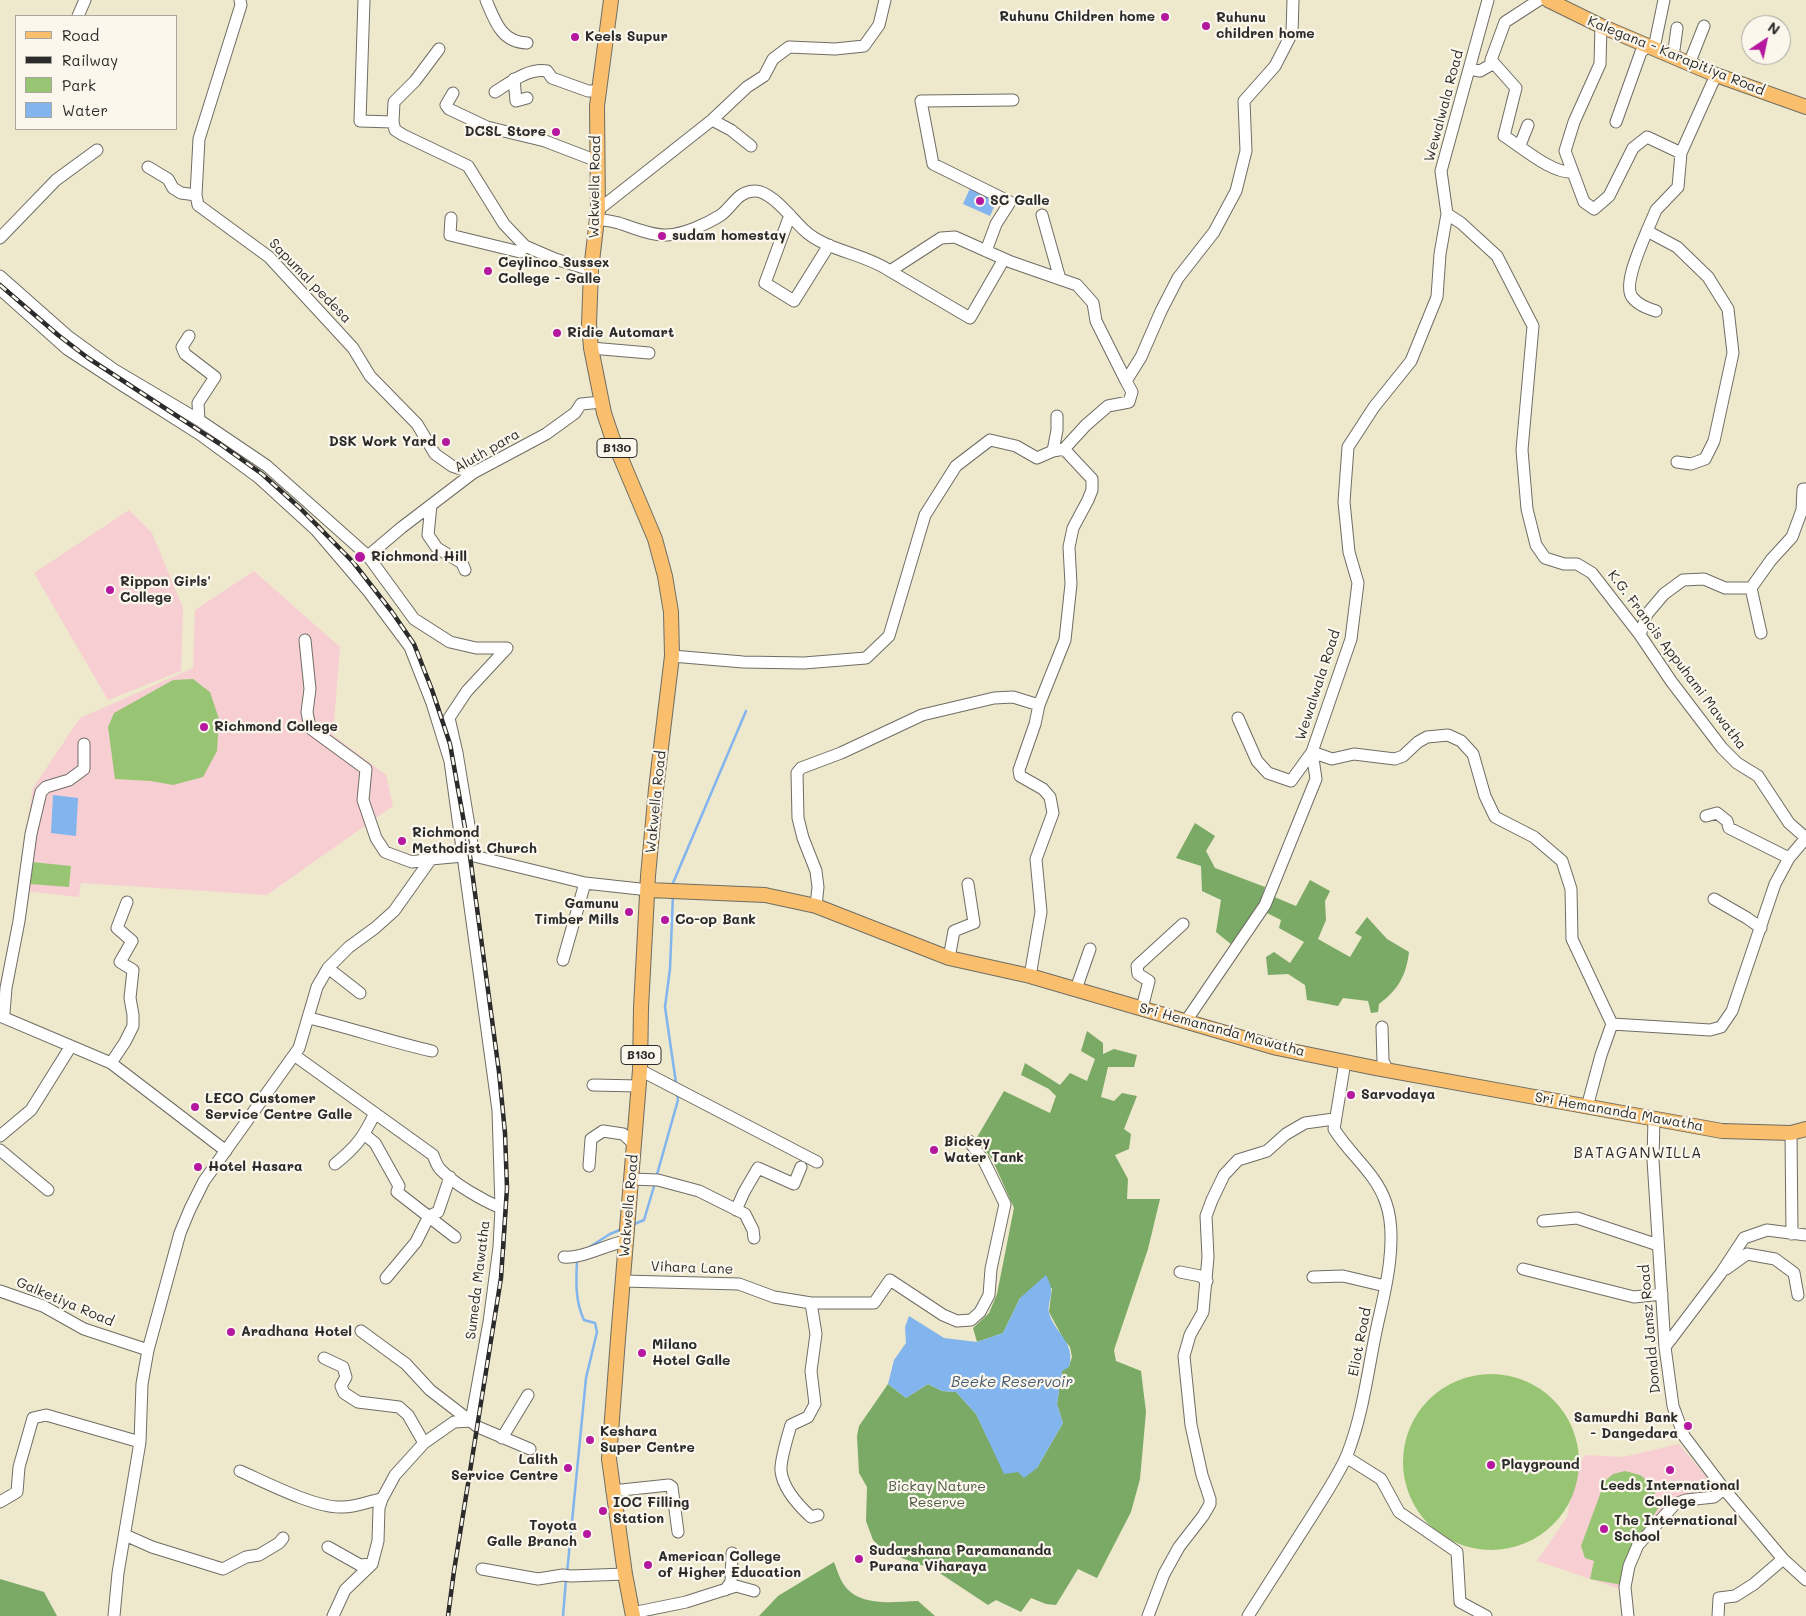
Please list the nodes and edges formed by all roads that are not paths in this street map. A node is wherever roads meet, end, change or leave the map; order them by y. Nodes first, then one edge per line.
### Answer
1 (85, 0) edge
2 (240, 0) edge
3 (364, 0) edge
4 (486, 0) edge
5 (611, 0) edge
6 (885, 0) edge
7 (1293, 0) edge
8 (1488, 0) edge
9 (1540, 0) edge
10 (1548, 0) edge
11 (1664, 0) edge
12 (78, 15) edge
13 (1601, 26) junction
14 (1704, 26) dead end
15 (1677, 28) dead end
16 (527, 43) dead end
17 (1651, 47) junction
18 (439, 49) dead end
19 (1673, 57) junction
20 (1494, 63) junction
21 (1690, 64) junction
22 (1469, 69) junction
23 (1716, 75) junction
24 (514, 79) junction
25 (598, 91) junction
26 (496, 92) dead end
27 (453, 93) dead end
28 (528, 98) dead end
29 (1013, 100) dead end
30 (1806, 107) edge
31 (712, 120) junction
32 (393, 122) junction
33 (1616, 122) dead end
34 (1528, 125) dead end
35 (1520, 145) junction
36 (751, 146) dead end
37 (97, 150) dead end
38 (1681, 153) junction
39 (597, 160) junction
40 (148, 167) dead end
41 (1573, 172) junction
42 (196, 195) junction
43 (597, 214) junction
44 (790, 214) junction
45 (1447, 214) junction
46 (1042, 215) dead end
47 (451, 218) dead end
48 (1646, 232) junction
49 (0, 238) edge
50 (829, 245) junction
51 (525, 246) junction
52 (986, 251) junction
53 (1004, 259) junction
54 (591, 270) junction
55 (890, 271) junction
56 (0, 276) edge
57 (1060, 279) junction
58 (0, 289) edge
59 (1656, 311) dead end
60 (189, 336) dead end
61 (591, 348) junction
62 (649, 354) dead end
63 (1126, 381) junction
64 (602, 402) junction
65 (1057, 416) dead end
66 (199, 420) junction
67 (1059, 450) junction
68 (1677, 462) dead end
69 (473, 473) junction
70 (1806, 489) edge
71 (431, 505) junction
72 (368, 556) junction
73 (465, 570) dead end
74 (1751, 588) junction
75 (1761, 633) dead end
76 (1640, 635) junction
77 (305, 640) dead end
78 (672, 656) junction
79 (1039, 705) junction
80 (1238, 718) dead end
81 (84, 744) dead end
82 (1312, 752) junction
83 (1706, 816) dead end
84 (1806, 838) edge
85 (469, 856) junction
86 (1789, 858) junction
87 (431, 859) junction
88 (585, 883) junction
89 (968, 884) dead end
90 (649, 890) junction
91 (1714, 899) dead end
92 (127, 902) dead end
93 (816, 906) junction
94 (1183, 924) dead end
95 (1761, 928) junction
96 (1090, 949) dead end
97 (949, 958) junction
98 (563, 960) dead end
99 (328, 968) junction
100 (1030, 976) junction
101 (1076, 990) junction
102 (360, 993) dead end
103 (1142, 1008) junction
104 (1, 1013) edge
105 (309, 1018) junction
106 (1186, 1021) junction
107 (1612, 1024) junction
108 (1382, 1027) dead end
109 (71, 1046) junction
110 (432, 1051) dead end
111 (294, 1055) junction
112 (111, 1062) junction
113 (1345, 1062) junction
114 (640, 1070) junction
115 (1388, 1071) junction
116 (593, 1085) dead end
117 (639, 1086) junction
118 (1587, 1107) junction
119 (375, 1113) junction
120 (1654, 1118) junction
121 (1334, 1119) junction
122 (1806, 1129) edge
123 (1790, 1132) junction
124 (365, 1135) junction
125 (0, 1136) edge
126 (969, 1141) dead end
127 (634, 1144) junction
128 (0, 1150) edge
129 (226, 1151) junction
130 (817, 1162) dead end
131 (335, 1164) dead end
132 (588, 1166) dead end
133 (801, 1167) dead end
134 (450, 1177) junction
135 (631, 1179) junction
136 (48, 1190) dead end
137 (501, 1208) junction
138 (736, 1210) junction
139 (430, 1216) junction
140 (1543, 1221) dead end
141 (1792, 1234) junction
142 (1806, 1235) edge
143 (455, 1237) dead end
144 (754, 1238) dead end
145 (626, 1241) junction
146 (1658, 1245) junction
147 (573, 1257) dead end
148 (1523, 1269) dead end
149 (1180, 1272) dead end
150 (1721, 1273) junction
151 (1313, 1276) dead end
152 (386, 1278) dead end
153 (623, 1281) junction
154 (1207, 1281) junction
155 (1385, 1286) junction
156 (0, 1292) edge
157 (1662, 1294) junction
158 (1798, 1296) dead end
159 (811, 1303) junction
160 (361, 1332) dead end
161 (1665, 1348) junction
162 (148, 1350) junction
163 (324, 1358) dead end
164 (528, 1395) dead end
165 (471, 1421) junction
166 (502, 1438) junction
167 (140, 1442) junction
168 (424, 1443) junction
169 (530, 1449) dead end
170 (1346, 1457) junction
171 (240, 1471) dead end
172 (1724, 1489) junction
173 (612, 1490) junction
174 (382, 1499) junction
175 (0, 1502) edge
176 (818, 1515) dead end
177 (678, 1532) dead end
178 (125, 1535) junction
179 (282, 1538) dead end
180 (328, 1547) dead end
181 (732, 1553) dead end
182 (1783, 1559) junction
183 (372, 1564) junction
184 (482, 1569) dead end
185 (625, 1574) junction
186 (1806, 1580) edge
187 (725, 1590) junction
188 (754, 1591) dead end
189 (632, 1614) edge
190 (1249, 1615) edge
191 (114, 1616) edge
192 (333, 1616) edge
193 (1148, 1616) edge
194 (1486, 1616) edge
195 (1628, 1616) edge
196 (1718, 1616) edge

1 - 12 street
2 - 42 street
3 - 32 street
4 - 16 street
5 - 25 main road, Wakwella Road / B130
6 - 31 street
7 - 63 street
8 - 22 street, Wewalwala Road
9 - 20 street
10 - 13 main road, Kalegana - Karapitiya Road
11 - 17 street
13 - 17 main road, Kalegana - Karapitiya Road
13 - 41 street
14 - 21 street
15 - 19 street
17 - 19 main road, Kalegana - Karapitiya Road
17 - 33 street
18 - 32 street
19 - 21 main road, Kalegana - Karapitiya Road
20 - 22 street
20 - 35 street
21 - 23 main road, Kalegana - Karapitiya Road
22 - 45 street, Wewalwala Road
23 - 30 main road, Kalegana - Karapitiya Road
23 - 38 street
24 - 25 street
24 - 26 street
24 - 28 street
25 - 39 main road, Wakwella Road / B130
27 - 39 street
29 - 52 street
31 - 36 street
31 - 43 street
32 - 51 street
34 - 35 street
35 - 41 street
37 - 49 street
38 - 41 street
38 - 48 street
39 - 43 main road, Wakwella Road / B130
40 - 42 street
42 - 69 street, Sapumal pedesa
43 - 44 street
43 - 54 main road, Wakwella Road / B130
44 - 50 street
44 - 50 street
45 - 76 street, K.G. Francis Appuhami Mawatha
45 - 82 street, Wewalwala Road
46 - 57 street
47 - 51 street
48 - 59 street
48 - 68 street
50 - 55 street
51 - 54 street
52 - 53 street
52 - 55 street
53 - 55 street
53 - 57 street
54 - 61 main road, Wakwella Road / B130
56 - 66 street
57 - 63 street
58 - 85 street
60 - 66 street
61 - 62 street
61 - 64 main road, Wakwella Road / B130
63 - 67 street
64 - 69 street, Aluth para
64 - 78 main road, Wakwella Road / B130
65 - 67 street
66 - 72 street
67 - 78 street
67 - 79 street
69 - 71 street, Aluth para
70 - 74 street
71 - 72 street, Aluth para
71 - 73 street
72 - 85 street
74 - 75 street
74 - 76 street
76 - 84 street, K.G. Francis Appuhami Mawatha
77 - 87 street
78 - 90 main road, Wakwella Road / B130
79 - 93 street
79 - 100 street
80 - 82 street
81 - 104 street
82 - 106 street, Wewalwala Road
82 - 107 street
83 - 86 street
84 - 86 street
85 - 87 street
85 - 88 street
85 - 137 street, Sumeda Mawatha
86 - 95 street
87 - 99 street
88 - 90 street
88 - 98 street
89 - 97 street
90 - 93 main road, Sri Hemananda Mawatha
90 - 114 main road, Wakwella Road / B130
91 - 95 street
92 - 112 street
93 - 97 main road, Sri Hemananda Mawatha
94 - 103 street
95 - 107 street
96 - 101 street
97 - 100 main road, Sri Hemananda Mawatha
99 - 102 street
99 - 105 street
100 - 101 main road, Sri Hemananda Mawatha
101 - 103 main road, Sri Hemananda Mawatha
103 - 106 main road, Sri Hemananda Mawatha
104 - 109 street
105 - 110 street
105 - 111 street
106 - 113 main road, Sri Hemananda Mawatha
107 - 118 street
108 - 115 street
109 - 112 street
109 - 125 street
111 - 119 street
111 - 129 street
112 - 129 street
113 - 115 main road, Sri Hemananda Mawatha
113 - 121 street
114 - 117 main road, Wakwella Road / B130
114 - 130 street
115 - 118 main road, Sri Hemananda Mawatha
116 - 117 street
117 - 127 main road, Wakwella Road / B130
118 - 120 main road, Sri Hemananda Mawatha
119 - 124 street
119 - 134 street
120 - 123 main road, Sri Hemananda Mawatha
120 - 146 street, Donald Jansz Road
121 - 154 street
121 - 155 street, Eliot Road
122 - 123 main road, Sri Hemananda Mawatha
123 - 141 street
124 - 131 street
124 - 139 street
126 - 159 street, Vihara Lane
127 - 132 street
127 - 135 main road, Wakwella Road / B130
128 - 136 street
129 - 162 street
133 - 138 street
134 - 137 street
134 - 139 street
135 - 138 street
135 - 145 main road, Wakwella Road / B130
137 - 165 street, Sumeda Mawatha
138 - 144 street
139 - 143 street
139 - 152 street
140 - 146 street
141 - 142 street
141 - 150 street
145 - 147 street
145 - 153 main road, Wakwella Road / B130
146 - 157 street, Donald Jansz Road
148 - 157 street
149 - 154 street
150 - 158 street
150 - 161 street
151 - 155 street
153 - 159 street, Vihara Lane
153 - 173 main road, Wakwella Road / B130
154 - 193 street
155 - 170 street, Eliot Road
156 - 162 street, Galketiya Road
157 - 161 street, Donald Jansz Road
159 - 176 street
160 - 165 street
161 - 172 street, Donald Jansz Road
162 - 167 street
163 - 168 street
164 - 166 street
165 - 166 street
165 - 168 street
166 - 169 street
167 - 175 street
167 - 178 street
168 - 174 street
170 - 190 street, Eliot Road
170 - 194 street
171 - 174 street
172 - 182 street, Donald Jansz Road
172 - 195 street
173 - 177 street
173 - 185 main road, Wakwella Road / B130
174 - 183 street
178 - 179 street
178 - 191 street
180 - 183 street
181 - 187 street
182 - 186 street, Donald Jansz Road
182 - 196 street
183 - 192 street
184 - 185 street
185 - 189 main road, Wakwella Road / B130
187 - 188 street
187 - 189 street

